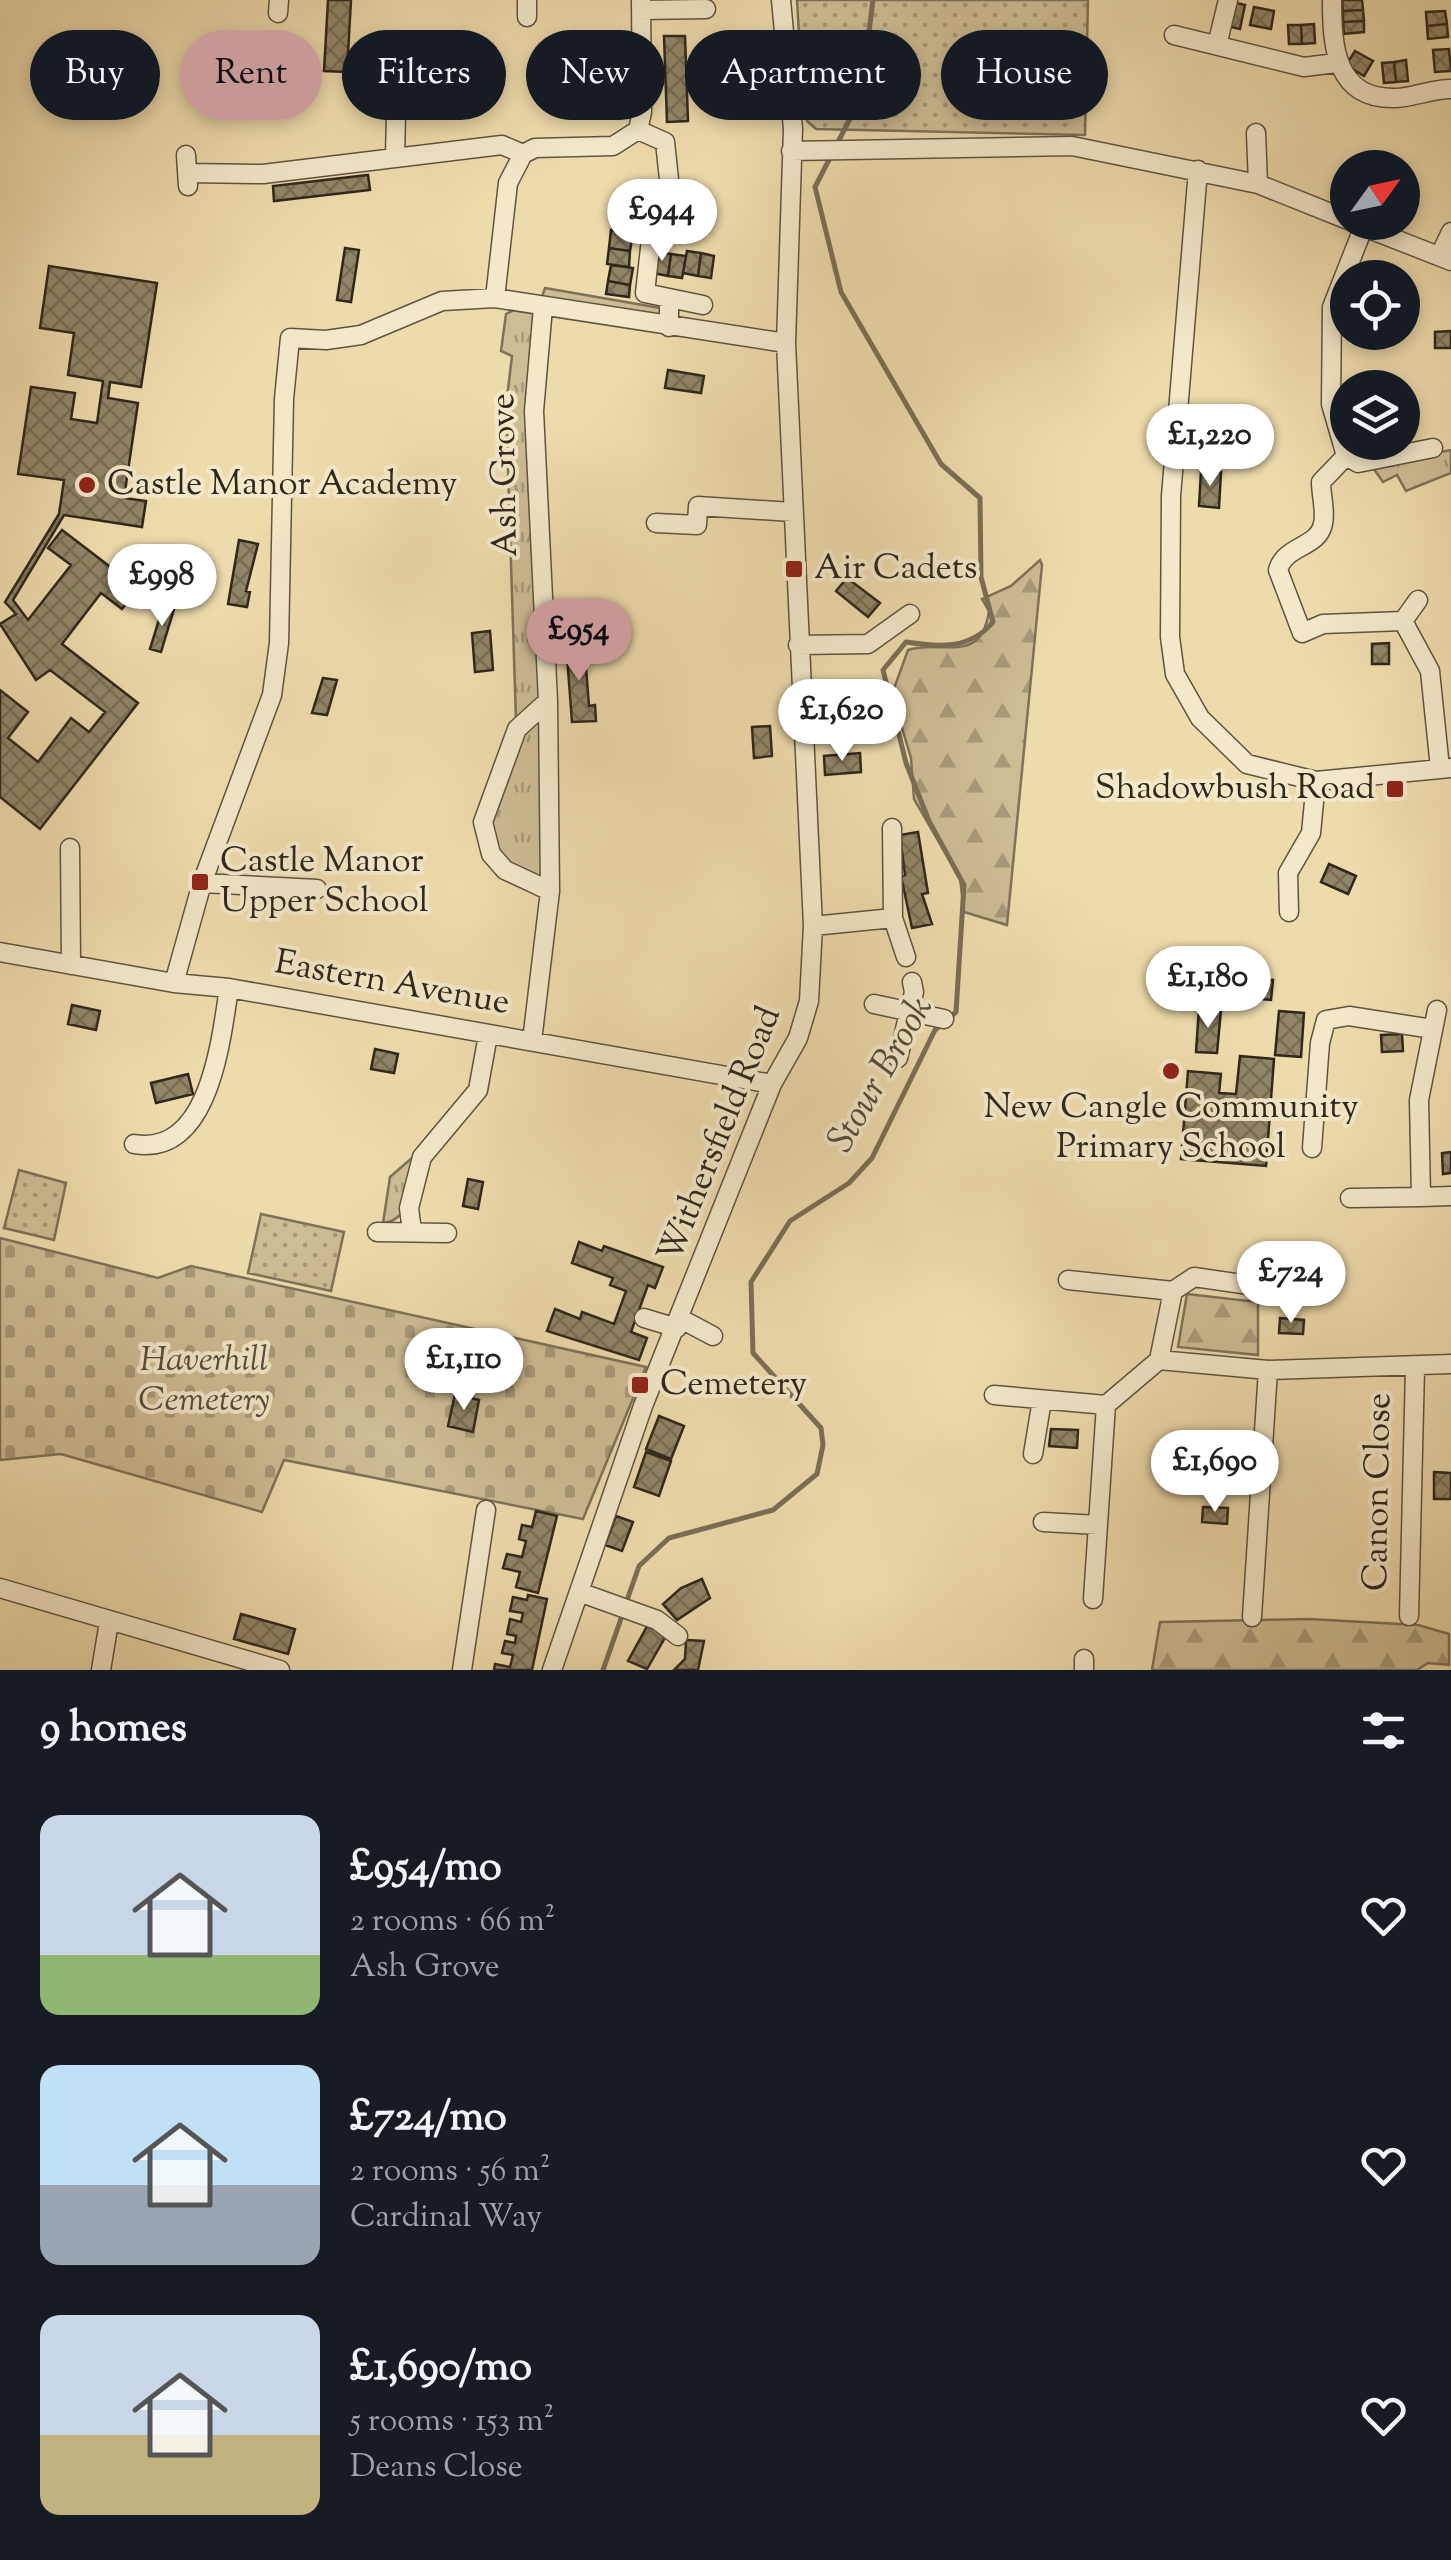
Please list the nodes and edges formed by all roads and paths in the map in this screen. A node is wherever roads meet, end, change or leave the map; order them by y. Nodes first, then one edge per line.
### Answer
1 (781, 0) edge
2 (1228, 0) edge
3 (1332, 0) edge
4 (641, 5) edge
5 (706, 9) dead end
6 (1174, 36) dead end
7 (1217, 46) junction
8 (1336, 63) junction
9 (1451, 89) edge
10 (396, 120) edge
11 (638, 130) junction
12 (1256, 134) dead end
13 (791, 151) junction
14 (523, 154) junction
15 (395, 156) junction
16 (1198, 170) junction
17 (187, 172) dead end
18 (1258, 184) junction
19 (1330, 213) edge
20 (673, 217) dead end
21 (1451, 232) edge
22 (651, 240) dead end
23 (1350, 240) edge
24 (1399, 240) edge
25 (1446, 258) edge
26 (495, 298) junction
27 (669, 298) junction
28 (703, 305) dead end
29 (543, 307) junction
30 (669, 326) junction
31 (786, 344) junction
32 (1331, 370) edge
33 (1433, 448) dead end
34 (1420, 451) edge
35 (1342, 460) edge
36 (792, 512) junction
37 (656, 523) dead end
38 (1418, 600) dead end
39 (910, 614) dead end
40 (1404, 622) junction
41 (798, 645) junction
42 (548, 702) junction
43 (1446, 768) edge
44 (1316, 781) junction
45 (892, 828) dead end
46 (70, 848) dead end
47 (202, 883) junction
48 (317, 889) dead end
49 (550, 891) junction
50 (1290, 912) dead end
51 (893, 918) junction
52 (813, 926) junction
53 (0, 952) edge
54 (906, 957) dead end
55 (71, 965) junction
56 (912, 982) dead end
57 (174, 983) junction
58 (230, 988) junction
59 (874, 1004) dead end
60 (910, 1012) junction
61 (944, 1018) dead end
62 (488, 1034) junction
63 (532, 1041) junction
64 (898, 1058) dead end
65 (772, 1084) junction
66 (134, 1144) dead end
67 (1312, 1148) dead end
68 (1451, 1196) edge
69 (1420, 1197) junction
70 (1350, 1198) dead end
71 (412, 1231) junction
72 (377, 1232) dead end
73 (447, 1233) dead end
74 (1068, 1280) dead end
75 (1263, 1287) dead end
76 (1172, 1291) junction
77 (644, 1318) dead end
78 (679, 1324) junction
79 (713, 1336) dead end
80 (1158, 1360) junction
81 (1451, 1364) edge
82 (1415, 1368) junction
83 (1268, 1370) junction
84 (994, 1395) dead end
85 (1042, 1400) junction
86 (1106, 1406) junction
87 (1033, 1454) dead end
88 (486, 1510) dead end
89 (1042, 1522) dead end
90 (1098, 1525) junction
91 (0, 1588) edge
92 (579, 1592) junction
93 (1093, 1598) dead end
94 (1408, 1616) dead end
95 (1252, 1617) dead end
96 (109, 1622) junction
97 (678, 1636) dead end
98 (102, 1670) edge
99 (280, 1670) edge
100 (462, 1670) edge
101 (552, 1670) edge

1 - 13 street, Withersfield Road
2 - 7 street
3 - 8 street
4 - 5 street
4 - 11 street
6 - 7 street
7 - 8 street
8 - 9 street
10 - 15 street
11 - 14 street
11 - 20 street
12 - 18 street
13 - 16 street
13 - 31 street, Withersfield Road
14 - 15 street
14 - 26 street
15 - 17 street
16 - 18 street
16 - 44 street
18 - 19 street
21 - 25 street
22 - 27 street
23 - 32 street
24 - 25 street
26 - 29 street
26 - 47 street
27 - 28 street
27 - 30 street
29 - 30 street
29 - 42 street, Ash Grove
30 - 31 street
31 - 36 street, Withersfield Road
33 - 34 street
35 - 40 street
36 - 37 street
36 - 41 street, Withersfield Road
38 - 40 street
39 - 41 street
40 - 43 street
41 - 52 street, Withersfield Road
42 - 49 street, Ash Grove
42 - 49 street
43 - 44 street
44 - 50 street
45 - 51 street
46 - 55 street
47 - 48 street
47 - 57 street
49 - 63 street, Ash Grove
51 - 52 street
51 - 54 street
52 - 65 street, Withersfield Road
53 - 55 street, Eastern Avenue
55 - 57 street, Eastern Avenue
56 - 60 street
57 - 58 street, Eastern Avenue
58 - 62 street, Eastern Avenue
58 - 66 street
59 - 60 street
60 - 61 street
60 - 64 street
62 - 63 street, Eastern Avenue
62 - 71 street
63 - 65 street, Eastern Avenue
65 - 78 street, Withersfield Road
67 - 69 street
68 - 69 street
69 - 70 street
71 - 72 street
71 - 73 street
74 - 76 street
75 - 76 street
76 - 80 street
77 - 78 street
78 - 79 street
78 - 92 street, Withersfield Road
80 - 83 street
80 - 86 street
81 - 82 street
82 - 83 street
82 - 94 street, Canon Close
83 - 95 street
84 - 85 street
85 - 86 street
85 - 87 street
86 - 90 street
88 - 100 street
89 - 90 street
90 - 93 street
91 - 96 street
92 - 97 street
92 - 101 street, Withersfield Road
96 - 98 street
96 - 99 street

